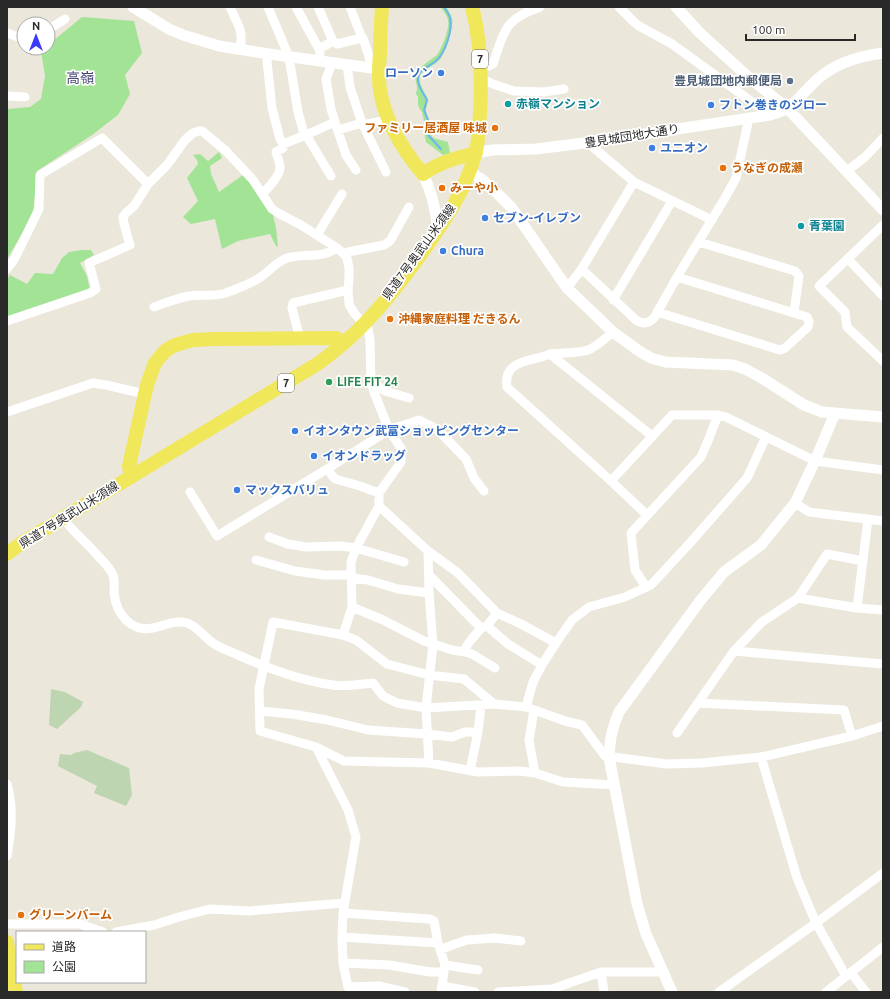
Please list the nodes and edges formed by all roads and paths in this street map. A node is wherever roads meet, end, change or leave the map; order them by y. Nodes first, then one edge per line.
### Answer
1 (133, 7) edge
2 (230, 7) edge
3 (268, 7) edge
4 (296, 7) edge
5 (318, 7) edge
6 (350, 7) edge
7 (382, 7) edge
8 (472, 7) edge
9 (540, 7) edge
10 (619, 7) edge
11 (676, 7) edge
12 (65, 19) dead end
13 (56, 25) edge
14 (362, 38) junction
15 (333, 41) junction
16 (319, 49) junction
17 (241, 50) junction
18 (883, 53) edge
19 (269, 54) junction
20 (289, 57) junction
21 (319, 61) junction
22 (332, 63) junction
23 (347, 65) junction
24 (376, 69) junction
25 (480, 73) junction
26 (564, 90) dead end
27 (7, 96) edge
28 (25, 97) dead end
29 (787, 108) junction
30 (770, 115) junction
31 (749, 118) junction
32 (388, 120) junction
33 (362, 124) junction
34 (336, 126) junction
35 (306, 135) junction
36 (883, 138) edge
37 (592, 142) junction
38 (283, 144) junction
39 (476, 153) junction
40 (356, 170) dead end
41 (847, 171) junction
42 (386, 172) dead end
43 (470, 172) junction
44 (423, 174) junction
45 (331, 176) dead end
46 (634, 182) junction
47 (148, 184) junction
48 (263, 193) junction
49 (342, 194) dead end
50 (672, 201) junction
51 (409, 207) dead end
52 (883, 210) edge
53 (712, 220) junction
54 (883, 225) edge
55 (438, 230) junction
56 (316, 235) junction
57 (699, 242) junction
58 (337, 248) junction
59 (344, 255) junction
60 (848, 259) junction
61 (7, 269) edge
62 (581, 270) junction
63 (677, 277) junction
64 (567, 288) junction
65 (348, 290) junction
66 (883, 296) edge
67 (613, 300) junction
68 (154, 306) dead end
69 (657, 312) junction
70 (794, 312) junction
71 (7, 321) edge
72 (364, 324) junction
73 (613, 332) junction
74 (300, 339) junction
75 (344, 342) junction
76 (550, 354) junction
77 (883, 361) edge
78 (371, 382) junction
79 (145, 394) junction
80 (409, 398) dead end
81 (7, 412) edge
82 (835, 413) junction
83 (718, 415) junction
84 (883, 416) edge
85 (389, 430) junction
86 (652, 436) junction
87 (766, 437) junction
88 (815, 461) junction
89 (327, 469) junction
90 (883, 470) edge
91 (131, 477) junction
92 (611, 481) junction
93 (484, 491) dead end
94 (190, 492) dead end
95 (379, 492) junction
96 (795, 503) junction
97 (379, 506) junction
98 (647, 515) junction
99 (63, 518) junction
100 (868, 519) junction
101 (883, 521) edge
102 (269, 537) dead end
103 (356, 548) junction
104 (428, 551) junction
105 (7, 554) edge
106 (256, 560) dead end
107 (863, 561) junction
108 (404, 562) dead end
109 (429, 575) junction
110 (352, 577) junction
111 (646, 587) junction
112 (429, 593) junction
113 (798, 598) junction
114 (352, 607) junction
115 (857, 608) junction
116 (883, 610) edge
117 (497, 613) junction
118 (484, 627) junction
119 (343, 634) junction
120 (556, 643) junction
121 (433, 644) junction
122 (734, 651) junction
123 (465, 652) junction
124 (883, 664) edge
125 (542, 665) junction
126 (264, 667) junction
127 (495, 668) dead end
128 (429, 675) junction
129 (698, 703) junction
130 (494, 704) junction
131 (481, 705) junction
132 (426, 708) junction
133 (530, 709) junction
134 (260, 711) junction
135 (883, 726) edge
136 (478, 732) junction
137 (677, 733) dead end
138 (427, 734) junction
139 (852, 736) junction
140 (316, 747) junction
141 (609, 757) junction
142 (761, 757) junction
143 (429, 763) junction
144 (470, 771) junction
145 (535, 773) junction
146 (7, 784) edge
147 (615, 785) junction
148 (7, 856) edge
149 (883, 873) edge
150 (344, 903) junction
151 (343, 913) junction
152 (816, 923) junction
153 (7, 924) edge
154 (100, 931) edge
155 (121, 931) edge
156 (342, 937) junction
157 (521, 941) dead end
158 (7, 942) edge
159 (440, 946) junction
160 (883, 947) edge
161 (343, 963) junction
162 (445, 969) junction
163 (478, 970) dead end
164 (600, 972) junction
165 (663, 972) junction
166 (849, 975) junction
167 (441, 989) edge
168 (350, 990) edge
169 (537, 991) edge
170 (16, 992) edge
171 (404, 992) edge
172 (475, 992) edge
173 (498, 992) edge
174 (604, 992) edge
175 (672, 992) edge
176 (720, 992) edge
177 (826, 992) edge
178 (866, 992) edge

1 - 17 street
2 - 17 street
3 - 20 street
4 - 16 street
5 - 15 street
6 - 14 street
7 - 24 main road
8 - 25 main road, 県道7号奥武山米須線 / 7
9 - 25 street
10 - 30 street
11 - 29 street
12 - 13 street
14 - 15 street
14 - 24 street
15 - 16 street
16 - 21 street
17 - 19 street
18 - 29 street
19 - 20 street
19 - 38 street
20 - 21 street
20 - 35 street
21 - 22 street
22 - 23 street
22 - 34 street
23 - 24 street
23 - 33 street
24 - 32 main road
25 - 26 street
25 - 39 main road, 県道7号奥武山米須線 / 7
27 - 28 street
29 - 30 street, 豊見城団地大通り
29 - 41 street
30 - 31 street, 豊見城団地大通り
31 - 37 street, 豊見城団地大通り
31 - 53 street
32 - 33 street
32 - 44 main road
33 - 34 street
33 - 42 street
34 - 35 street
34 - 40 street
35 - 38 street
35 - 45 street
36 - 41 street
37 - 39 street, 豊見城団地大通り
37 - 46 street
38 - 48 street
39 - 43 main road, 県道7号奥武山米須線 / 7
39 - 44 main road
41 - 52 street
43 - 55 main road, 県道7号奥武山米須線 / 7
43 - 64 street
44 - 55 street
46 - 50 street
46 - 62 street
47 - 48 street
47 - 61 street
47 - 71 street
48 - 56 street
49 - 56 street
50 - 53 street
50 - 67 street
51 - 59 street
53 - 57 street
54 - 60 street
55 - 72 main road, 県道7号奥武山米須線 / 7
56 - 58 street
57 - 63 street
57 - 70 street
58 - 59 street
58 - 68 street
59 - 65 street
60 - 66 street
60 - 77 street
62 - 64 street
62 - 67 street
63 - 69 street
63 - 70 street
64 - 73 street
65 - 72 street
65 - 74 street
67 - 69 street
69 - 70 street
72 - 75 main road, 県道7号奥武山米須線 / 7
72 - 78 street
73 - 76 street
73 - 82 street
74 - 75 main road, 県道7号奥武山米須線
74 - 79 main road, 県道7号奥武山米須線
75 - 91 main road, 県道7号奥武山米須線 / 7
76 - 86 street
76 - 92 street
78 - 80 street
78 - 85 street
79 - 81 street
79 - 91 main road, 県道7号奥武山米須線
82 - 84 street
82 - 88 street
83 - 86 street
83 - 87 street
83 - 98 street
85 - 89 street
85 - 93 street
85 - 95 street
86 - 92 street
87 - 88 street
87 - 111 street
88 - 90 street
88 - 96 street
89 - 94 street
89 - 95 street
91 - 99 main road, 県道7号奥武山米須線 / 7
92 - 98 street
95 - 97 street
96 - 100 street
96 - 141 street
97 - 103 street
97 - 104 street
98 - 111 street
99 - 105 main road, 県道7号奥武山米須線 / 7
99 - 126 street
100 - 101 street
100 - 107 street
102 - 103 street
103 - 108 street
103 - 110 street
104 - 109 street
104 - 117 street
106 - 110 street
107 - 113 street
107 - 115 street
109 - 112 street
109 - 118 street
110 - 112 street
110 - 114 street
111 - 120 street
112 - 121 street
113 - 115 street
113 - 122 street
114 - 119 street
114 - 121 street
115 - 116 street
117 - 118 street
117 - 120 street
118 - 123 street
118 - 125 street
119 - 126 street
119 - 128 street
120 - 125 street
121 - 123 street
121 - 128 street
122 - 124 street
122 - 129 street
123 - 127 street
125 - 133 street
126 - 132 street
126 - 134 street
128 - 130 street
128 - 132 street
129 - 137 street
129 - 139 street
130 - 131 street
130 - 133 street
131 - 132 street
131 - 136 street
132 - 138 street
133 - 141 street
133 - 145 street
134 - 138 street
134 - 140 street
135 - 139 street
136 - 138 street
136 - 144 street
138 - 143 street
139 - 142 street
140 - 143 street
140 - 150 street
141 - 142 street
141 - 147 street
142 - 152 street
143 - 144 street
144 - 145 street
145 - 147 street
146 - 148 street
147 - 165 street
149 - 152 street
150 - 151 street
150 - 155 street
151 - 156 street
151 - 159 street
152 - 166 street
152 - 176 street
153 - 154 street
156 - 159 street
156 - 161 street
157 - 159 street
158 - 170 main road
159 - 162 street
160 - 166 street
161 - 162 street
161 - 168 street
162 - 163 street
162 - 167 street
164 - 165 street
164 - 169 street
164 - 174 street
165 - 175 street
166 - 177 street
166 - 178 street
167 - 172 street
168 - 171 street
169 - 173 street

